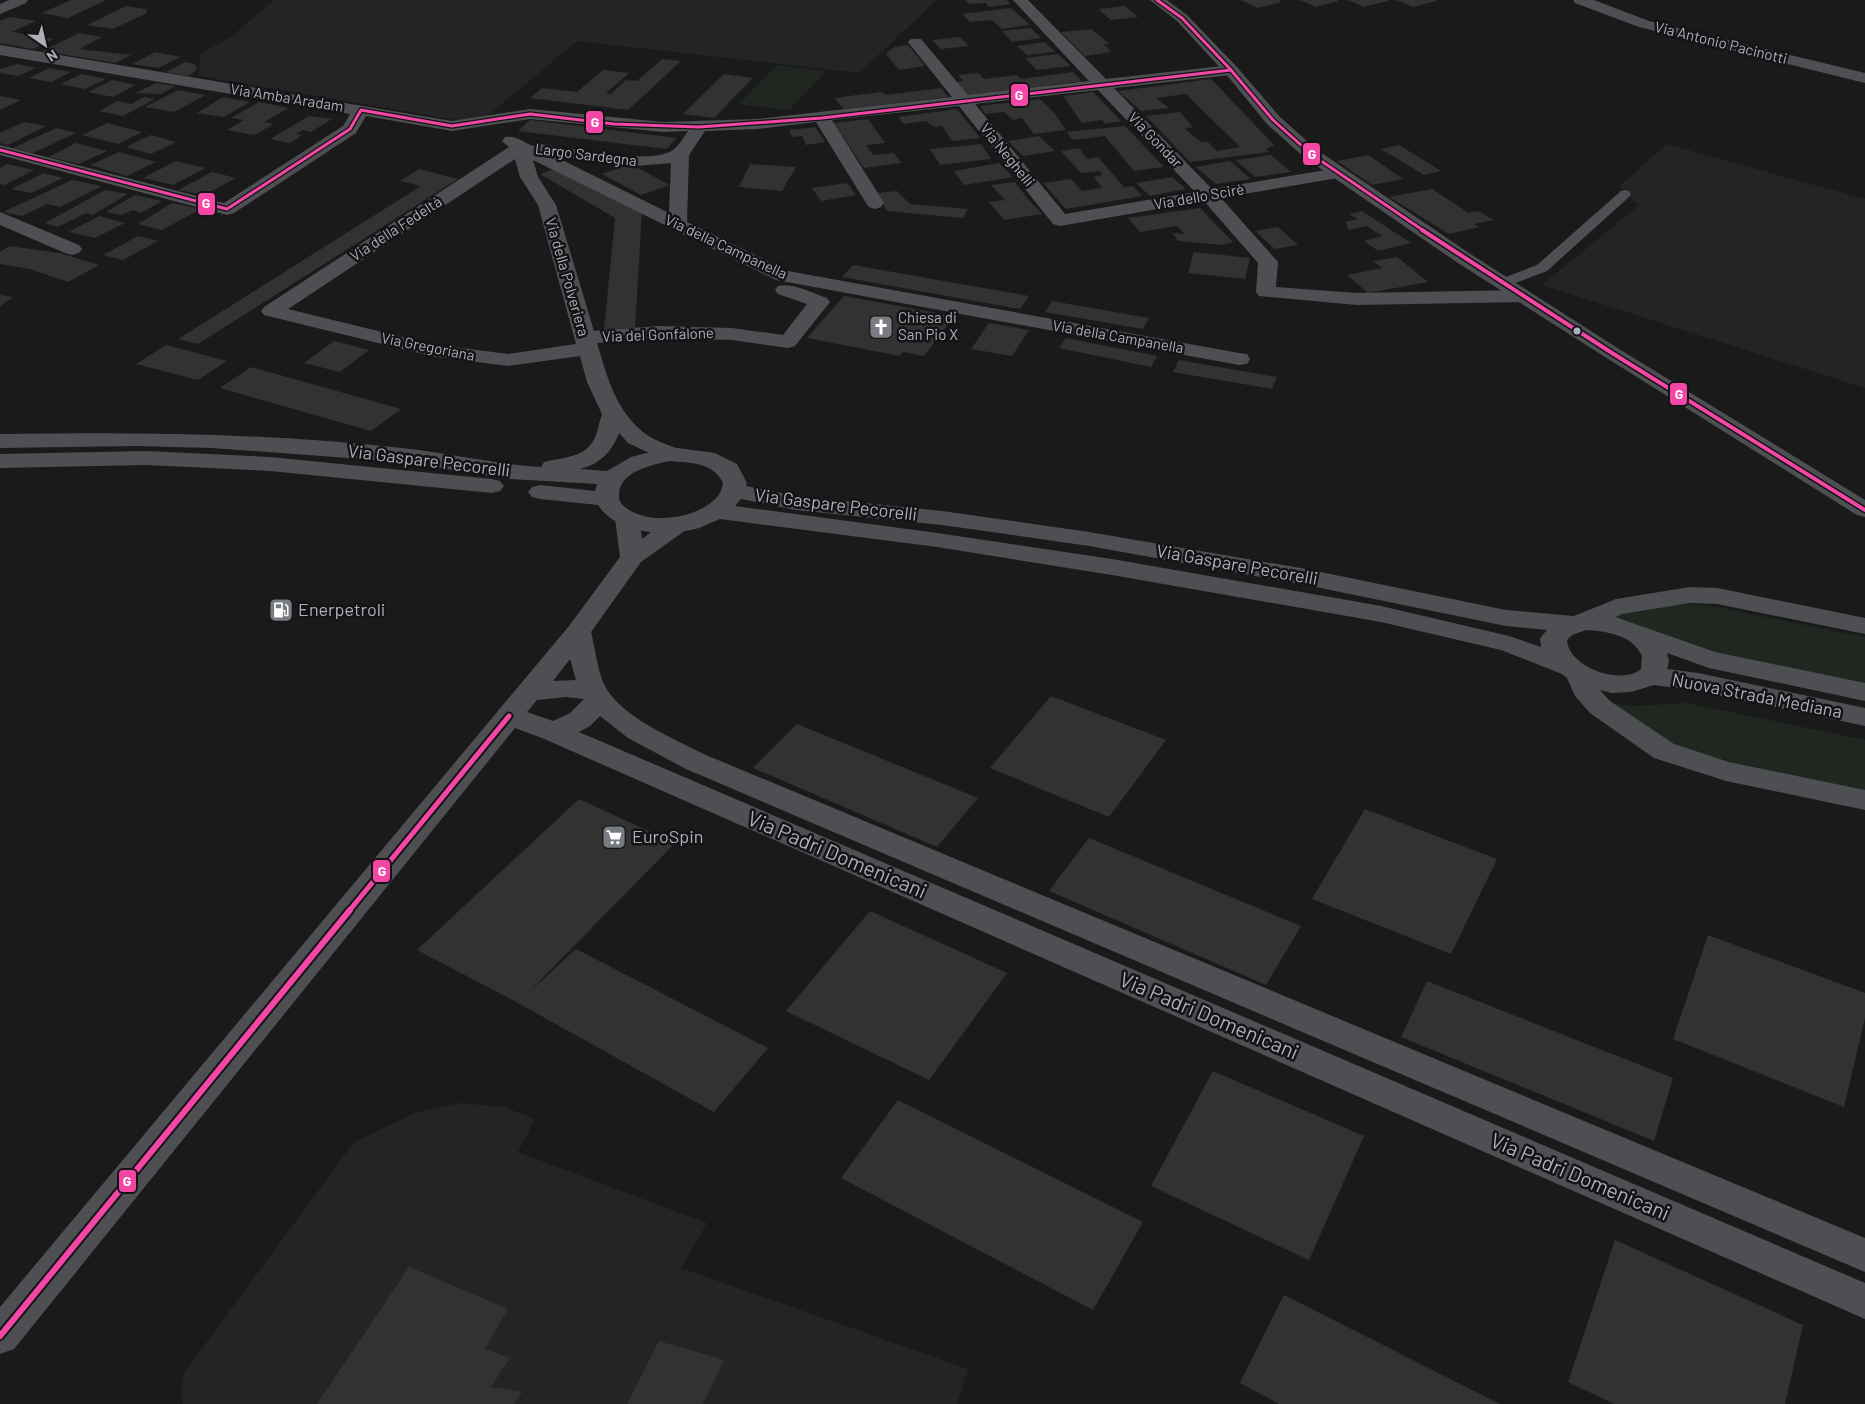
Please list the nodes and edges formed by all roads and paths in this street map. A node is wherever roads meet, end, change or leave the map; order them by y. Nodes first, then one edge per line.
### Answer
1 (1020, 0) edge
2 (1157, 0) edge
3 (1580, 0) edge
4 (916, 42) dead end
5 (0, 50) edge
6 (1231, 70) junction
7 (1865, 78) edge
8 (1101, 84) junction
9 (964, 101) junction
10 (361, 110) junction
11 (822, 118) junction
12 (493, 120) junction
13 (699, 127) junction
14 (521, 147) junction
15 (0, 150) edge
16 (680, 153) junction
17 (1338, 173) junction
18 (1625, 194) dead end
19 (1208, 195) junction
20 (875, 203) dead end
21 (0, 218) edge
22 (1060, 220) joint
23 (678, 225) junction
24 (72, 249) dead end
25 (759, 265) junction
26 (1502, 283) junction
27 (1523, 296) junction
28 (271, 311) joint
29 (586, 343) junction
30 (1239, 359) dead end
31 (613, 414) junction
32 (636, 438) junction
33 (0, 441) edge
34 (670, 454) junction
35 (0, 461) edge
36 (634, 463) junction
37 (510, 472) junction
38 (610, 489) junction
39 (735, 491) junction
40 (1865, 510) edge
41 (718, 511) junction
42 (627, 519) junction
43 (677, 525) junction
44 (632, 557) junction
45 (1578, 623) junction
46 (1865, 626) edge
47 (1628, 630) junction
48 (578, 632) junction
49 (1573, 671) junction
50 (1650, 676) junction
51 (1865, 692) edge
52 (597, 694) junction
53 (518, 704) junction
54 (1865, 717) edge
55 (552, 731) junction
56 (1865, 800) edge
57 (1865, 1254) edge
58 (1865, 1301) edge
59 (0, 1336) edge

1 - 8 street, Via Gondar
2 - 6 street
3 - 7 street, Via Antonio Pacinotti
4 - 9 street, Via Neghelli
5 - 10 street, Via Amba Aradam
6 - 8 street, Via Amba Aradam
6 - 17 street
8 - 9 street, Via Amba Aradam
8 - 19 street, Via Gondar
9 - 11 street, Via Amba Aradam
9 - 22 street, Via Neghelli
10 - 12 street, Via Amba Aradam
10 - 15 street
11 - 13 street, Via Amba Aradam
11 - 20 street
12 - 13 street, Via Amba Aradam
12 - 14 street
13 - 16 street
14 - 16 street, Largo Sardegna
14 - 23 street, Via della Campanella
14 - 28 street, Via della Fedeltà
14 - 29 street, Via della Polveriera
16 - 23 street
17 - 19 street, Via dello Scirè
17 - 26 street
18 - 26 lane
19 - 22 street, Via dello Scirè
19 - 27 street, Via Gondar
21 - 24 street
23 - 25 street, Via della Campanella
25 - 29 street, Via del Gonfalone
25 - 30 street, Via della Campanella
26 - 27 street
27 - 40 street
28 - 29 street, Via Gregoriana
29 - 31 street, Via della Polveriera
31 - 32 street, Via della Polveriera
31 - 37 street
32 - 34 street, Via della Polveriera
32 - 36 street
33 - 37 street, Via Gaspare Pecorelli
34 - 36 street, Via Gaspare Pecorelli
34 - 39 street, Via Gaspare Pecorelli
35 - 38 street, Via Gaspare Pecorelli
36 - 38 street, Via Gaspare Pecorelli
37 - 38 street, Via Gaspare Pecorelli
38 - 42 street
39 - 41 street
39 - 45 street, Via Gaspare Pecorelli
41 - 43 street
41 - 49 street, Via Gaspare Pecorelli
42 - 43 street
42 - 44 street
43 - 44 street
44 - 48 street
45 - 46 street
45 - 47 street, Via Gaspare Pecorelli
45 - 49 street
47 - 50 street
47 - 51 street, Nuova Strada Mediana
48 - 52 street, Via Padri Domenicani
48 - 53 street
49 - 50 street, Via Gaspare Pecorelli
49 - 56 street
50 - 54 street, Nuova Strada Mediana
52 - 53 street
52 - 55 street
52 - 57 street, Via Padri Domenicani
53 - 55 street, Via Padri Domenicani
53 - 59 street
55 - 58 street, Via Padri Domenicani

